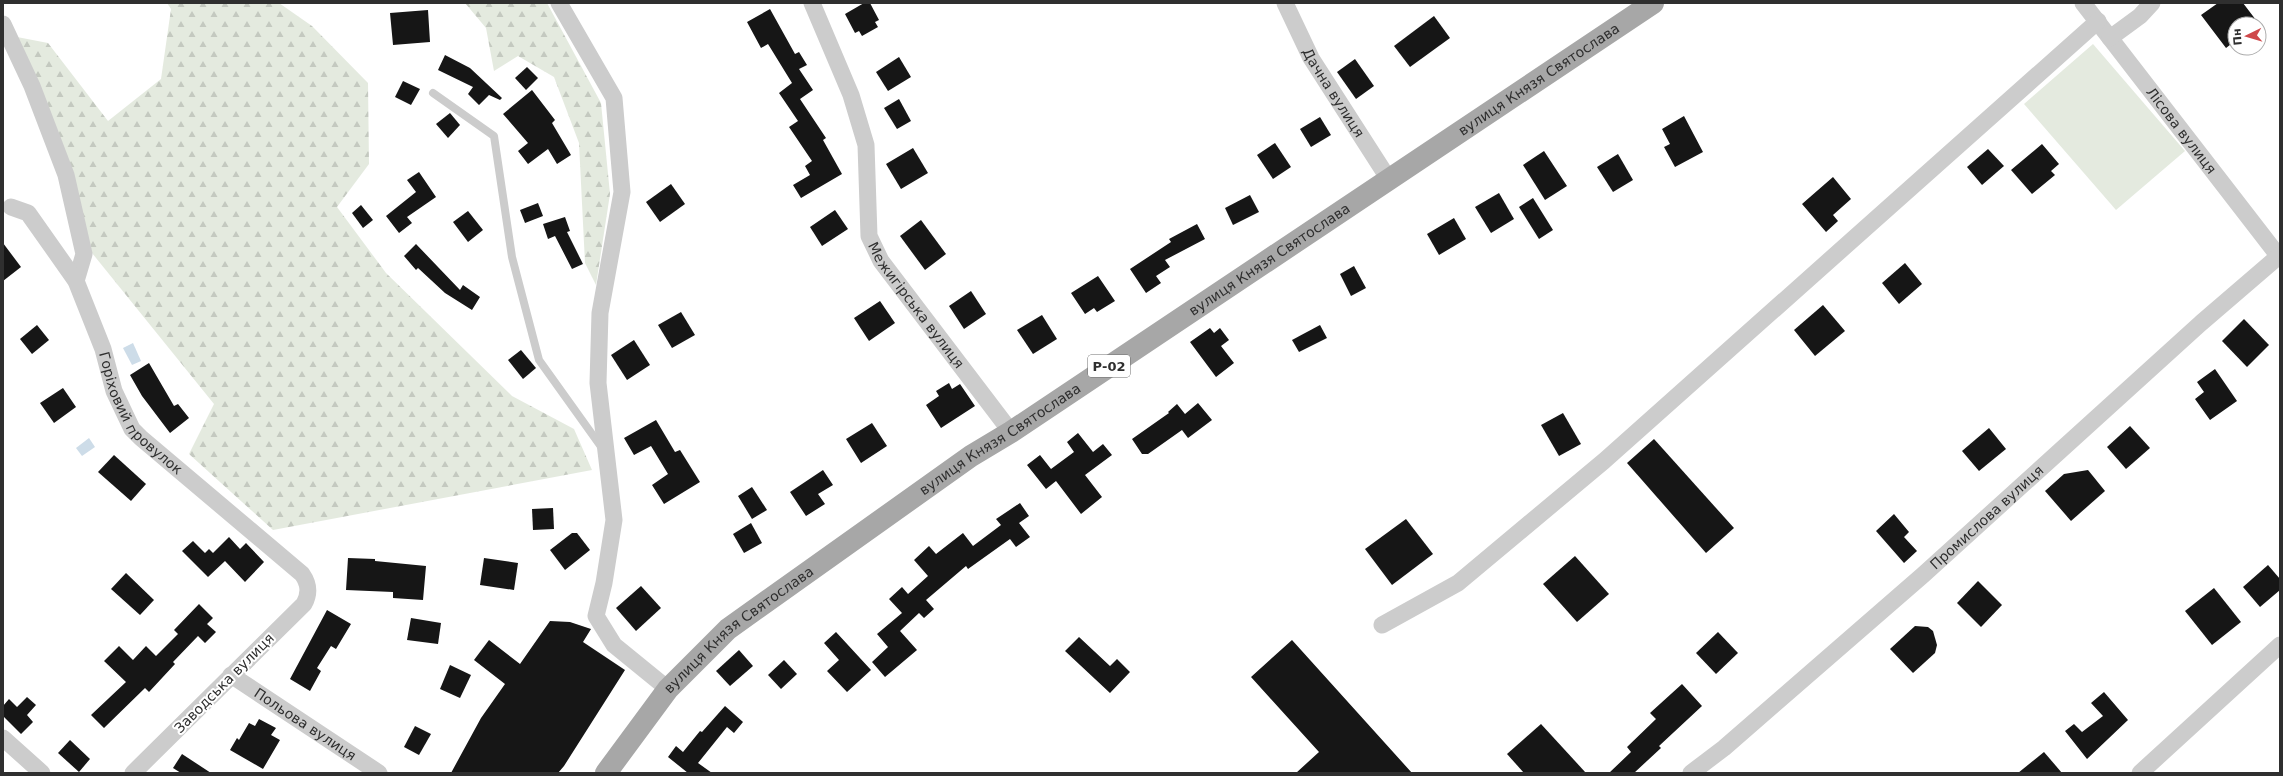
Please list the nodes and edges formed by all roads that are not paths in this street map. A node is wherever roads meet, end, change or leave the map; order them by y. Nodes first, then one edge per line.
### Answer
1 (559, 3) edge
2 (812, 3) edge
3 (1285, 3) edge
4 (1653, 3) edge
5 (2083, 3) edge
6 (2152, 3) edge
7 (2098, 21) junction
8 (3, 24) edge
9 (2110, 38) junction
10 (433, 94) dead end
11 (1388, 178) junction
12 (11, 207) dead end
13 (2280, 257) edge
14 (76, 281) junction
15 (1011, 432) junction
16 (606, 454) junction
17 (308, 590) joint
18 (1382, 625) dead end
19 (2280, 645) edge
20 (231, 675) junction
21 (668, 688) junction
22 (3, 738) edge
23 (42, 773) edge
24 (133, 773) edge
25 (379, 773) edge
26 (606, 773) edge
27 (1691, 773) edge
28 (2140, 773) edge

1 - 16 street
2 - 15 street, Межигірська вулиця
3 - 11 street, Дачна вулиця
4 - 11 main road, вулиця Князя Святослава / Р-02
5 - 7 street, Лісова вулиця
6 - 9 street
7 - 9 street, Лісова вулиця
7 - 18 street
8 - 14 street
9 - 13 street, Лісова вулиця
10 - 16 lane
11 - 15 main road, вулиця Князя Святослава / Р-02
12 - 14 street, Горіховий провулок
13 - 27 street, Промислова вулиця
14 - 17 street, Горіховий провулок
15 - 21 main road, вулиця Князя Святослава / Р-02
16 - 21 street
17 - 20 street, Заводська вулиця
19 - 28 street
20 - 24 street, Заводська вулиця
20 - 25 street, Польова вулиця
21 - 26 main road, вулиця Князя Святослава / Р-02
22 - 23 street

